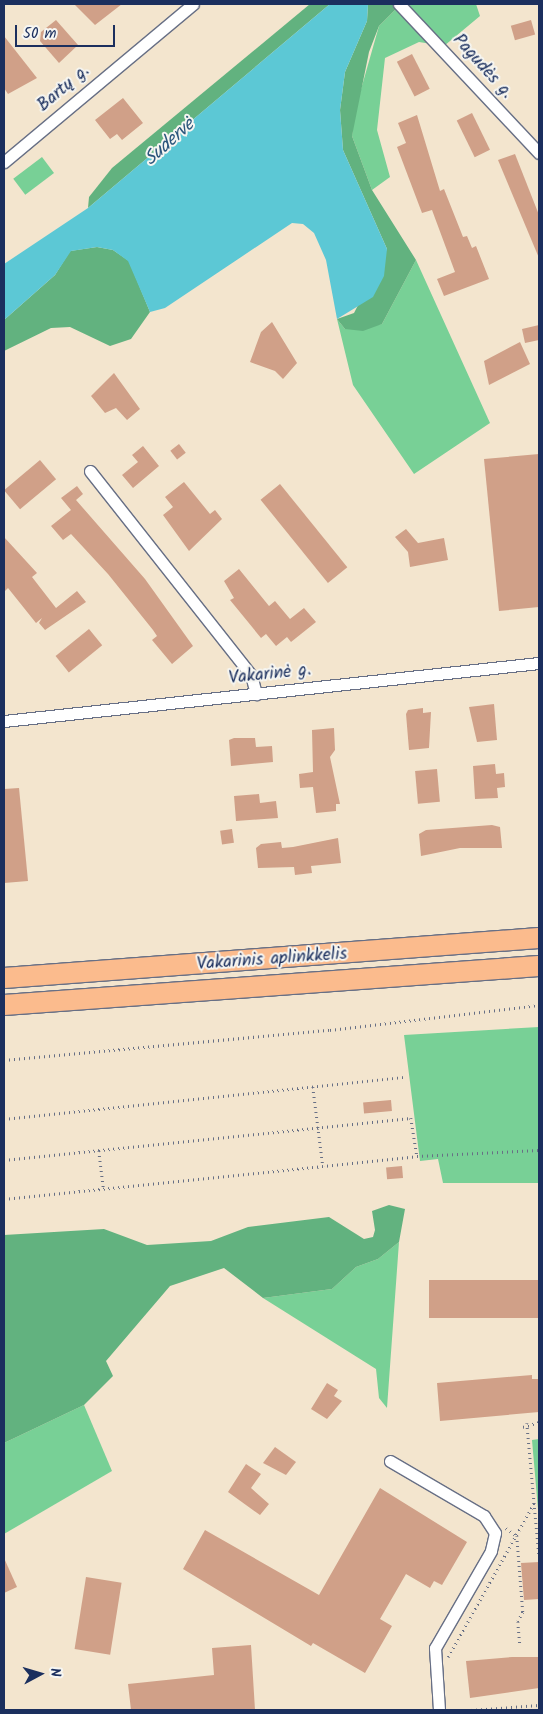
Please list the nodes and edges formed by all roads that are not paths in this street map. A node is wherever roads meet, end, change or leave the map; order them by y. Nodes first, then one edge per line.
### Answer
1 (193, 4) edge
2 (399, 4) edge
3 (539, 153) edge
4 (4, 162) edge
5 (90, 471) dead end
6 (539, 663) edge
7 (256, 694) junction
8 (4, 721) edge
9 (539, 938) edge
10 (539, 966) edge
11 (4, 978) edge
12 (4, 1005) edge
13 (390, 1461) dead end
14 (439, 1710) edge

1 - 4 street, Bartų g.
2 - 3 street, Pagudės g.
5 - 7 street
6 - 7 street, Vakarinė g.
7 - 8 street, Vakarinė g.
9 - 11 highway, Vakarinis aplinkkelis
10 - 12 highway, Vakarinis aplinkkelis
13 - 14 street

